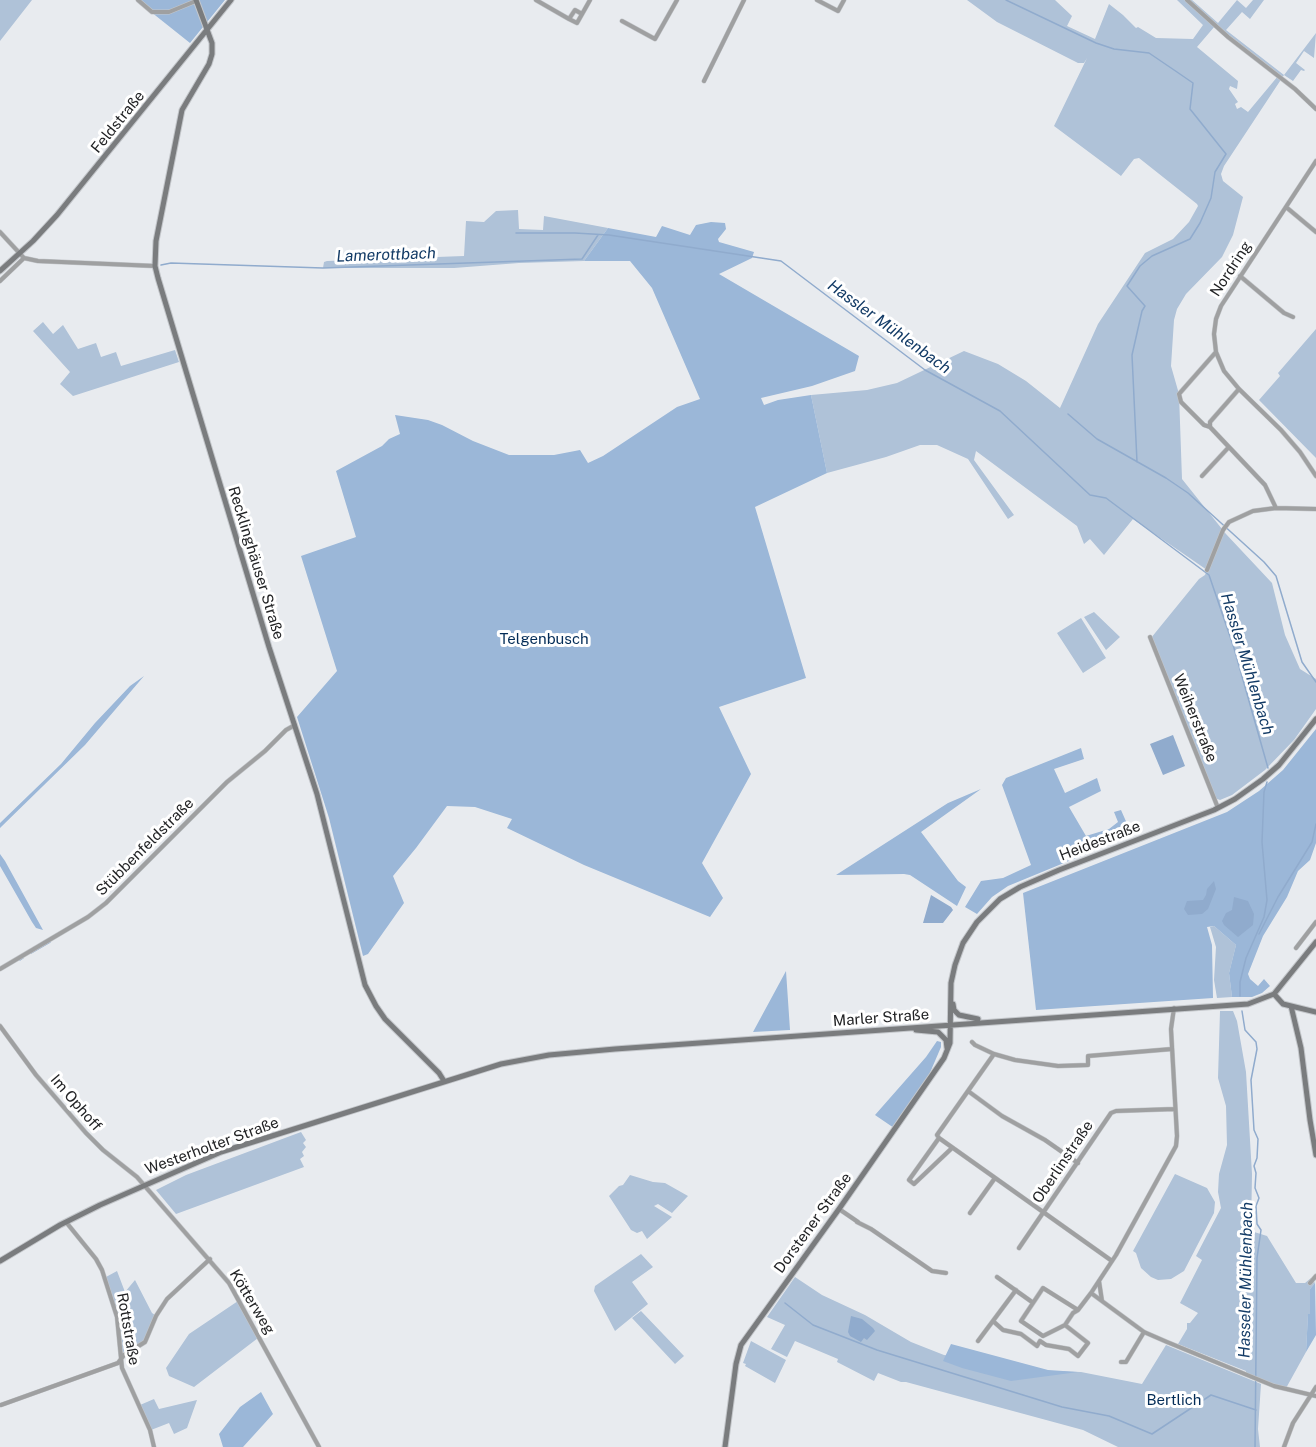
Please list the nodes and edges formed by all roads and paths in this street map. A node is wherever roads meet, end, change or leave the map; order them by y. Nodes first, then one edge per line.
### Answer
1 (138, 0) edge
2 (231, 0) edge
3 (536, 0) edge
4 (590, 0) edge
5 (676, 0) edge
6 (744, 0) edge
7 (817, 0) edge
8 (844, 0) edge
9 (1187, 0) edge
10 (196, 1) edge
11 (582, 14) junction
12 (569, 19) junction
13 (622, 21) dead end
14 (207, 30) junction
15 (704, 81) dead end
16 (1316, 109) edge
17 (1316, 161) edge
18 (1286, 207) junction
19 (0, 232) edge
20 (1316, 232) edge
21 (22, 256) junction
22 (155, 266) junction
23 (0, 271) edge
24 (1240, 276) junction
25 (0, 281) edge
26 (1293, 317) dead end
27 (1216, 352) junction
28 (1239, 389) junction
29 (1210, 427) junction
30 (1228, 447) junction
31 (1314, 469) edge
32 (1202, 476) dead end
33 (1316, 476) edge
34 (1276, 507) junction
35 (1316, 509) edge
36 (1207, 570) dead end
37 (1150, 637) dead end
38 (1316, 719) edge
39 (295, 725) junction
40 (1218, 808) junction
41 (1316, 922) edge
42 (1316, 942) edge
43 (1296, 948) dead end
44 (0, 969) edge
45 (951, 983) junction
46 (1274, 994) junction
47 (1291, 1006) junction
48 (1174, 1008) junction
49 (1316, 1012) edge
50 (998, 1021) junction
51 (950, 1024) junction
52 (0, 1026) edge
53 (906, 1028) junction
54 (972, 1042) dead end
55 (1172, 1049) junction
56 (994, 1054) junction
57 (944, 1058) junction
58 (444, 1081) junction
59 (968, 1090) junction
60 (1175, 1109) junction
61 (938, 1136) junction
62 (1314, 1138) edge
63 (952, 1148) junction
64 (1316, 1155) edge
65 (1078, 1163) junction
66 (995, 1178) junction
67 (144, 1185) junction
68 (839, 1209) junction
69 (970, 1213) dead end
70 (1044, 1213) junction
71 (66, 1222) junction
72 (1019, 1248) dead end
73 (210, 1259) junction
74 (0, 1261) edge
75 (1112, 1261) junction
76 (946, 1273) dead end
77 (1316, 1276) edge
78 (997, 1277) dead end
79 (1099, 1281) junction
80 (1310, 1283) dead end
81 (1016, 1290) junction
82 (1090, 1293) junction
83 (1102, 1301) junction
84 (1032, 1302) junction
85 (1078, 1310) junction
86 (993, 1322) junction
87 (1065, 1325) junction
88 (1144, 1332) junction
89 (1043, 1336) junction
90 (978, 1341) dead end
91 (1040, 1341) junction
92 (120, 1360) junction
93 (1121, 1362) dead end
94 (1316, 1387) edge
95 (1314, 1395) edge
96 (0, 1400) edge
97 (0, 1406) edge
98 (154, 1447) edge
99 (319, 1447) edge
100 (725, 1447) edge
101 (1284, 1447) edge

1 - 10 street
2 - 14 main road, Feldstraße
3 - 12 street
4 - 11 street
5 - 13 street
6 - 15 street
7 - 8 street
9 - 16 street
10 - 14 main road, Recklinghäuser Straße
11 - 12 street
11 - 12 street
14 - 21 main road, Feldstraße
14 - 22 main road, Recklinghäuser Straße
17 - 18 street, Nordring
18 - 20 street
18 - 24 street, Nordring
19 - 21 street
21 - 22 street
21 - 23 main road
21 - 25 street, Feldstraße
22 - 39 main road, Recklinghäuser Straße
24 - 26 street
24 - 27 street, Nordring
27 - 28 street, Nordring
27 - 29 street
28 - 29 street
28 - 31 street, Nordring
29 - 30 street
30 - 32 street
30 - 34 street
31 - 33 street, Nordring
34 - 35 street
34 - 36 street
37 - 40 street, Weiherstraße
38 - 40 main road, Heidestraße
39 - 44 street, Stübbenfeldstraße
39 - 58 main road, Recklinghäuser Straße
40 - 45 main road, Heidestraße
41 - 43 street
42 - 46 main road
45 - 50 main road
45 - 51 main road, Heidestraße
46 - 47 main road
46 - 48 main road, Marler Straße
47 - 49 main road
47 - 62 main road
48 - 50 main road, Marler Straße
48 - 55 street
50 - 51 main road, Marler Straße
51 - 53 main road, Marler Straße
51 - 57 main road, Dorstener Straße
52 - 67 street, Im Ophoff
53 - 57 main road
53 - 58 main road, Marler Straße
54 - 56 street
55 - 56 street
55 - 60 street
56 - 59 street
57 - 68 main road, Dorstener Straße
58 - 67 main road, Westerholter Straße
59 - 61 street
59 - 65 street
60 - 65 street, Oberlinstraße
60 - 75 street
61 - 63 street
61 - 63 street
62 - 64 main road
63 - 66 street
65 - 70 street, Oberlinstraße
66 - 69 street
66 - 70 street
67 - 71 main road, Westerholter Straße
67 - 73 street, Kötterweg
68 - 76 street
68 - 100 main road, Dorstener Straße
70 - 72 street, Oberlinstraße
70 - 75 street
71 - 74 main road, Westerholter Straße
71 - 92 street, Rottstraße
73 - 92 street
73 - 99 street, Kötterweg
75 - 79 street
77 - 80 street
78 - 81 street
79 - 82 street
79 - 83 street
81 - 84 street
81 - 86 street
82 - 83 street
82 - 85 street
83 - 88 street
84 - 85 street
84 - 89 street
85 - 87 street
86 - 90 street
86 - 91 street
87 - 89 street
87 - 91 street
88 - 93 street
88 - 95 street
89 - 91 street
92 - 97 street
92 - 98 street, Rottstraße
94 - 95 street
95 - 101 street
96 - 97 street

